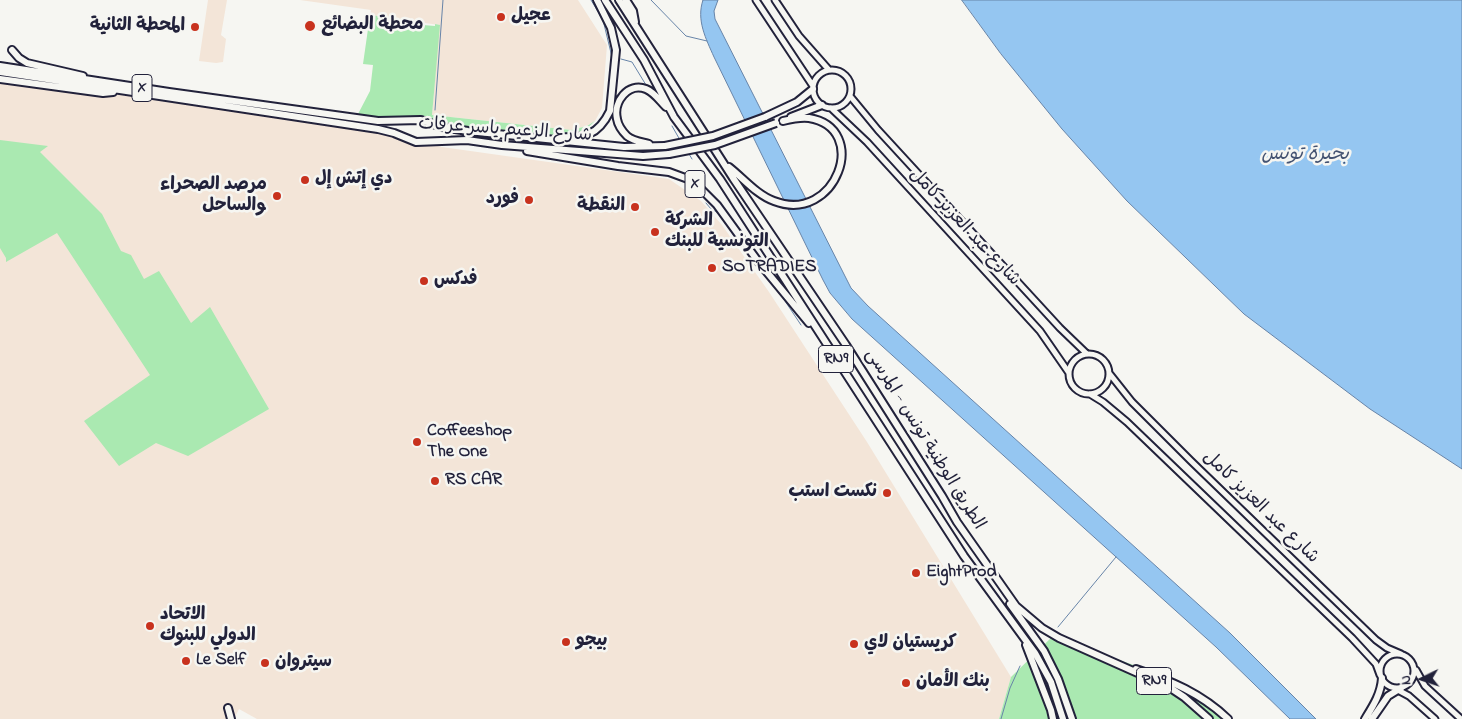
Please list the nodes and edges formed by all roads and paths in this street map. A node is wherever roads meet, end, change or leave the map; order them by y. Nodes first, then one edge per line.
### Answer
1 (597, 0) edge
2 (605, 0) edge
3 (619, 0) edge
4 (626, 0) edge
5 (756, 0) edge
6 (775, 0) edge
7 (636, 26) junction
8 (12, 50) dead end
9 (3, 69) edge
10 (828, 70) junction
11 (0, 79) edge
12 (91, 80) junction
13 (813, 88) junction
14 (117, 90) junction
15 (850, 96) junction
16 (822, 105) junction
17 (831, 108) junction
18 (674, 116) junction
19 (780, 122) junction
20 (530, 138) junction
21 (502, 145) junction
22 (655, 146) junction
23 (723, 162) junction
24 (821, 335) junction
25 (1086, 354) junction
26 (1109, 372) junction
27 (1069, 373) junction
28 (1090, 394) junction
29 (997, 580) junction
30 (1022, 634) junction
31 (1092, 654) junction
32 (1401, 654) junction
33 (1414, 668) junction
34 (1381, 676) junction
35 (1398, 689) junction
36 (228, 708) dead end
37 (232, 719) edge
38 (1053, 719) edge
39 (1063, 719) edge
40 (1072, 719) edge
41 (1209, 719) edge
42 (1228, 719) edge
43 (1365, 719) edge
44 (1372, 719) edge
45 (1435, 719) edge
46 (1461, 719) edge

1 - 20 highway, X
2 - 18 highway, الطريق الوطنية تونس - المرسى / RN9
3 - 7 highway, الطريق الوطنية تونس - المرسى / RN9
4 - 7 highway
5 - 13 main road
6 - 10 main road
7 - 23 highway, الطريق الوطنية تونس - المرسى / RN9
8 - 12 highway
9 - 12 highway, شارع الزعيم ياسر عرفات / X
9 - 14 highway, شارع الزعيم ياسر عرفات
10 - 13 main road
10 - 15 main road
11 - 14 highway
12 - 20 highway, شارع الزعيم ياسر عرفات / X
13 - 16 main road
13 - 22 highway, شارع الزعيم ياسر عرفات / X, bridge
14 - 21 highway, شارع الزعيم ياسر عرفات / X
15 - 17 main road
15 - 25 main road, شارع عبد العزيز كامل
16 - 17 main road
16 - 19 highway, شارع الزعيم ياسر عرفات / X
17 - 27 main road, شارع عبد العزيز كامل
18 - 22 highway
18 - 24 highway, الطريق الوطنية تونس - المرسى / RN9
19 - 21 highway, شارع الزعيم ياسر عرفات / X, bridge
19 - 23 highway
20 - 22 highway, شارع الزعيم ياسر عرفات / X
21 - 24 highway, X
23 - 29 highway, الطريق الوطنية تونس - المرسى / RN9
24 - 30 highway, الطريق الوطنية تونس - المرسى / RN9
25 - 26 main road, شارع عبد العزيز كامل
25 - 27 main road
26 - 28 main road
26 - 32 main road, شارع عبد العزيز كامل
27 - 28 main road, شارع عبد العزيز كامل
28 - 34 main road, شارع عبد العزيز كامل
29 - 31 highway, الطريق الوطنية تونس - المرسى / RN9
29 - 40 highway, RN9
30 - 38 highway, RN9
30 - 39 highway, الطريق الوطنية تونس - المرسى / RN9
31 - 41 highway, الطريق الوطنية تونس - المرسى / RN9
31 - 42 highway
32 - 33 main road
32 - 34 main road
33 - 35 main road
33 - 46 main road
34 - 35 main road
34 - 43 highway
35 - 44 highway
35 - 45 main road
36 - 37 highway

